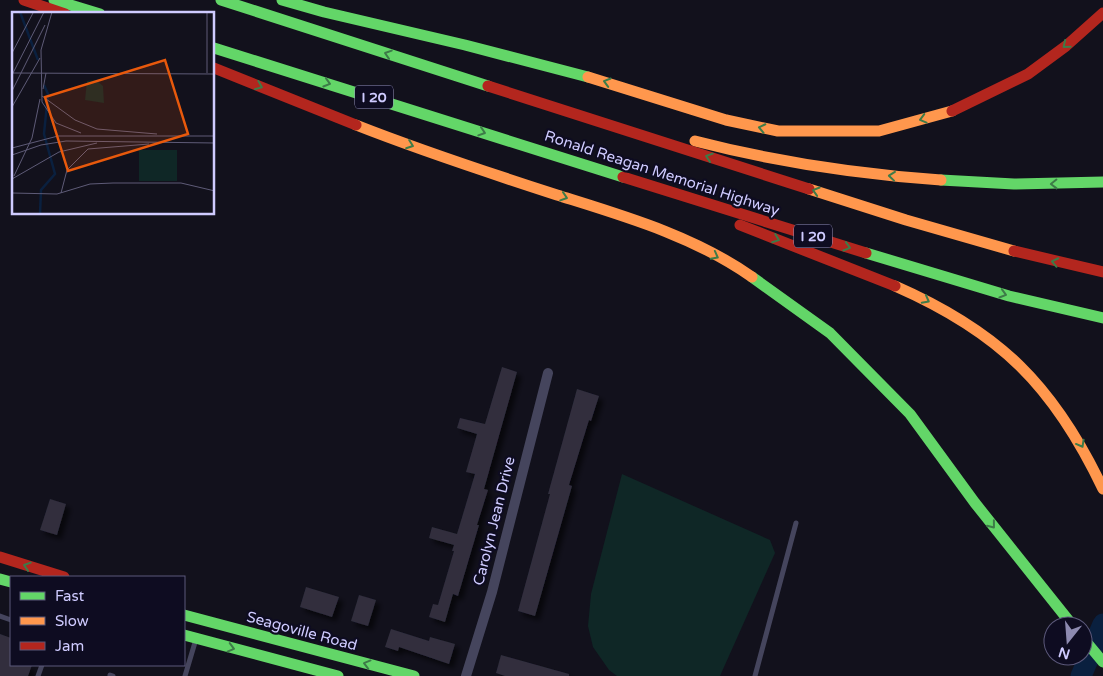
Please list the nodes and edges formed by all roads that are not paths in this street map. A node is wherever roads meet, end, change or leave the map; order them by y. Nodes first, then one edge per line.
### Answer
1 (24, 0) edge
2 (54, 0) edge
3 (221, 0) edge
4 (282, 0) edge
5 (59, 12) edge
6 (93, 12) edge
7 (1103, 13) edge
8 (215, 48) edge
9 (215, 68) edge
10 (435, 69) junction
11 (534, 148) junction
12 (1103, 182) edge
13 (1103, 272) edge
14 (1099, 318) edge
15 (548, 374) dead end
16 (1103, 489) edge
17 (796, 523) dead end
18 (0, 557) edge
19 (57, 576) edge
20 (185, 615) edge
21 (1066, 616) edge
22 (202, 621) junction
23 (185, 635) edge
24 (196, 639) junction
25 (1093, 650) edge
26 (1103, 662) edge
27 (185, 676) edge
28 (338, 676) edge
29 (414, 676) edge
30 (466, 676) edge
31 (755, 676) edge

1 - 5 main road
2 - 6 main road
10 -> 3 main road, Ronald Reagan Memorial Highway
7 -> 4 main road
8 -> 11 main road, Ronald Reagan Memorial Highway / I 20
9 -> 21 main road
12 -> 10 main road
13 -> 10 main road, Ronald Reagan Memorial Highway
11 -> 14 main road, Ronald Reagan Memorial Highway / I 20
11 -> 16 main road
15 - 30 street, Carolyn Jean Drive
17 - 31 lane
19 -> 18 main road
20 - 22 main road, Seagoville Road
22 - 24 main road
29 -> 22 main road, Seagoville Road
23 - 24 main road
24 - 27 lane
24 -> 28 main road
25 - 26 main road

